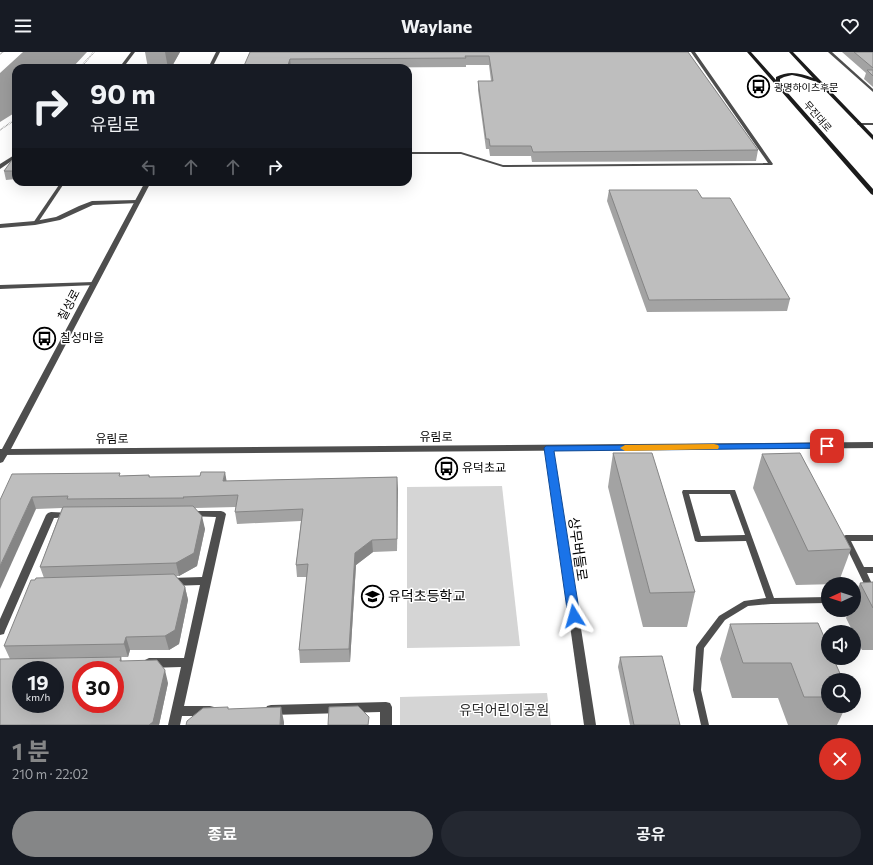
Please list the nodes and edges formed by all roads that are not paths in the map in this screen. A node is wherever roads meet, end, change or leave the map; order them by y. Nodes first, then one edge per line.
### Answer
1 (133, 52) edge
2 (218, 52) edge
3 (693, 52) edge
4 (749, 52) edge
5 (791, 52) edge
6 (830, 52) edge
7 (124, 64) edge
8 (212, 64) edge
9 (820, 83) junction
10 (778, 84) junction
11 (873, 91) edge
12 (859, 124) junction
13 (873, 124) edge
14 (873, 138) edge
15 (412, 153) edge
16 (12, 159) edge
17 (0, 167) edge
18 (60, 186) edge
19 (146, 186) edge
20 (873, 193) edge
21 (137, 202) junction
22 (35, 223) junction
23 (0, 226) edge
24 (94, 284) junction
25 (0, 287) edge
26 (873, 445) edge
27 (549, 448) junction
28 (2, 454) edge
29 (182, 514) edge
30 (82, 515) edge
31 (750, 538) junction
32 (873, 538) edge
33 (861, 570) junction
34 (873, 570) edge
35 (206, 581) junction
36 (159, 583) edge
37 (871, 597) edge
38 (821, 600) edge
39 (771, 601) junction
40 (0, 631) edge
41 (188, 662) junction
42 (135, 663) edge
43 (223, 710) edge
44 (262, 710) edge
45 (177, 711) junction
46 (174, 725) edge
47 (386, 725) edge
48 (590, 725) edge
49 (705, 725) edge

1 - 7 street
2 - 8 street
3 - 15 lane
4 - 10 main road, 무진대로
5 - 9 main road, 무진대로
6 - 11 lane
9 - 10 main road
9 - 12 main road, 무진대로
10 - 20 main road, 무진대로
12 - 13 lane
12 - 14 main road, 무진대로
16 - 17 street
18 - 22 lane
19 - 21 street, 칠성로
21 - 22 street
21 - 24 street, 칠성로
22 - 23 street
24 - 25 street
24 - 28 street, 칠성로
26 - 27 street, 유림로
27 - 28 street, 유림로
27 - 48 street, 상무버들로
29 - 35 street
30 - 40 street
31 - 31 lane
31 - 39 lane
32 - 33 lane
33 - 34 lane
33 - 37 lane
35 - 36 street
35 - 41 street
38 - 39 lane
39 - 49 lane
41 - 42 street
41 - 45 street
43 - 45 street
44 - 47 street
45 - 46 street

